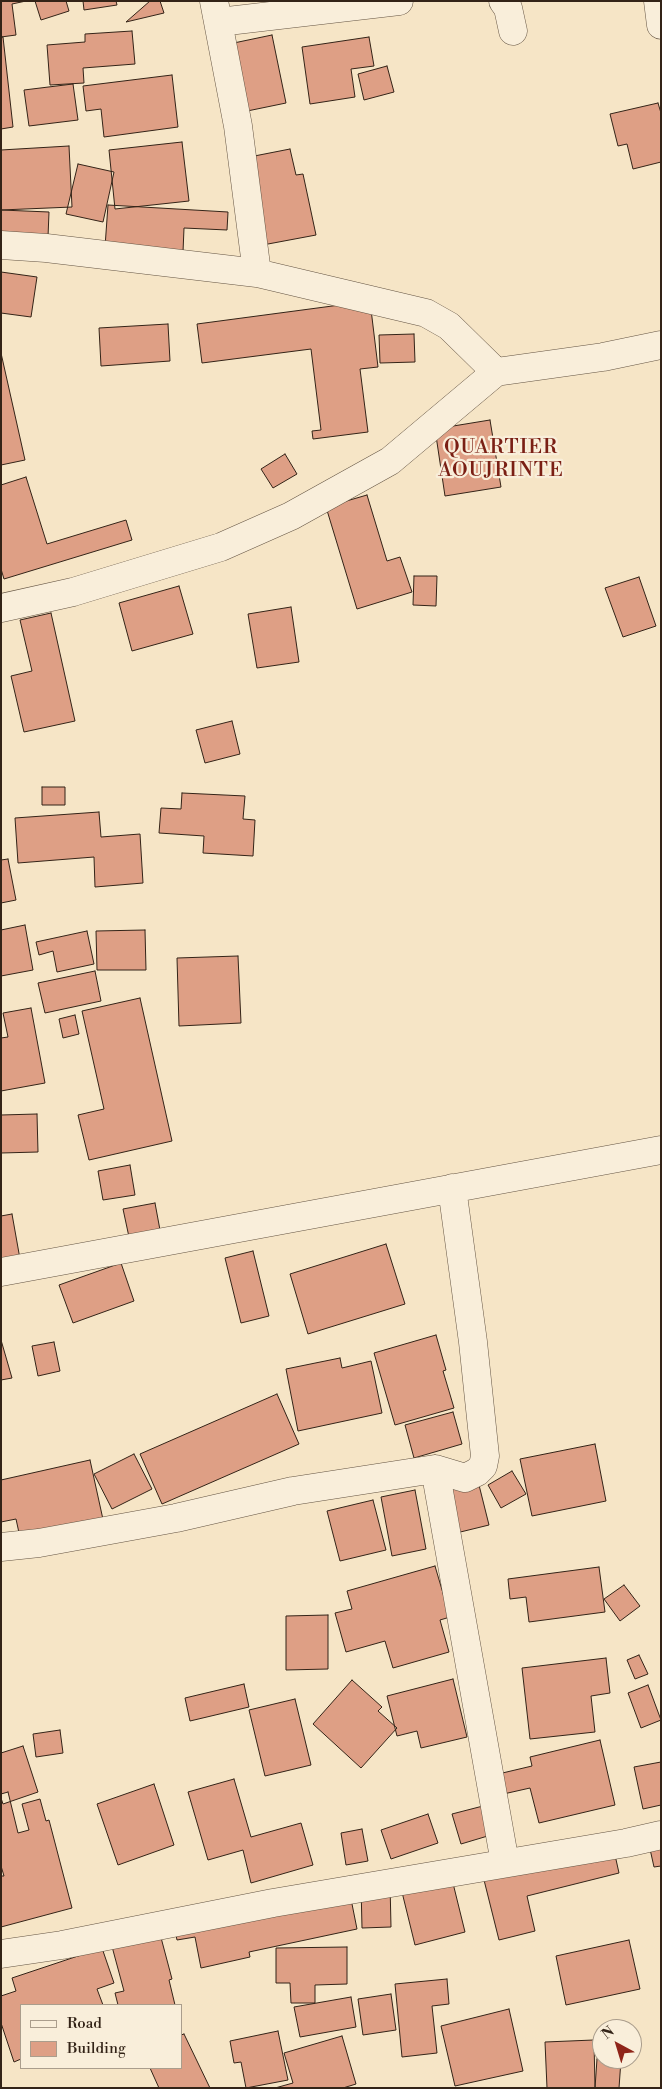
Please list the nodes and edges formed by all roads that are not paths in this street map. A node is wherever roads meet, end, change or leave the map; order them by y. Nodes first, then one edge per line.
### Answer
1 (399, 1) edge
2 (504, 1) edge
3 (658, 1) edge
4 (217, 12) edge
5 (661, 25) edge
6 (513, 31) dead end
7 (1, 245) edge
8 (257, 273) junction
9 (661, 346) edge
10 (496, 372) junction
11 (1, 608) edge
12 (661, 1150) edge
13 (452, 1188) junction
14 (1, 1272) edge
15 (436, 1469) junction
16 (1, 1547) edge
17 (661, 1835) edge
18 (505, 1863) junction
19 (1, 1954) edge

1 - 4 street
2 - 6 street
3 - 5 street
4 - 8 street
7 - 8 street
8 - 10 street
9 - 10 street
10 - 11 street
12 - 13 street
13 - 14 street
13 - 15 street
15 - 16 street
15 - 18 street
17 - 18 street
18 - 19 street

